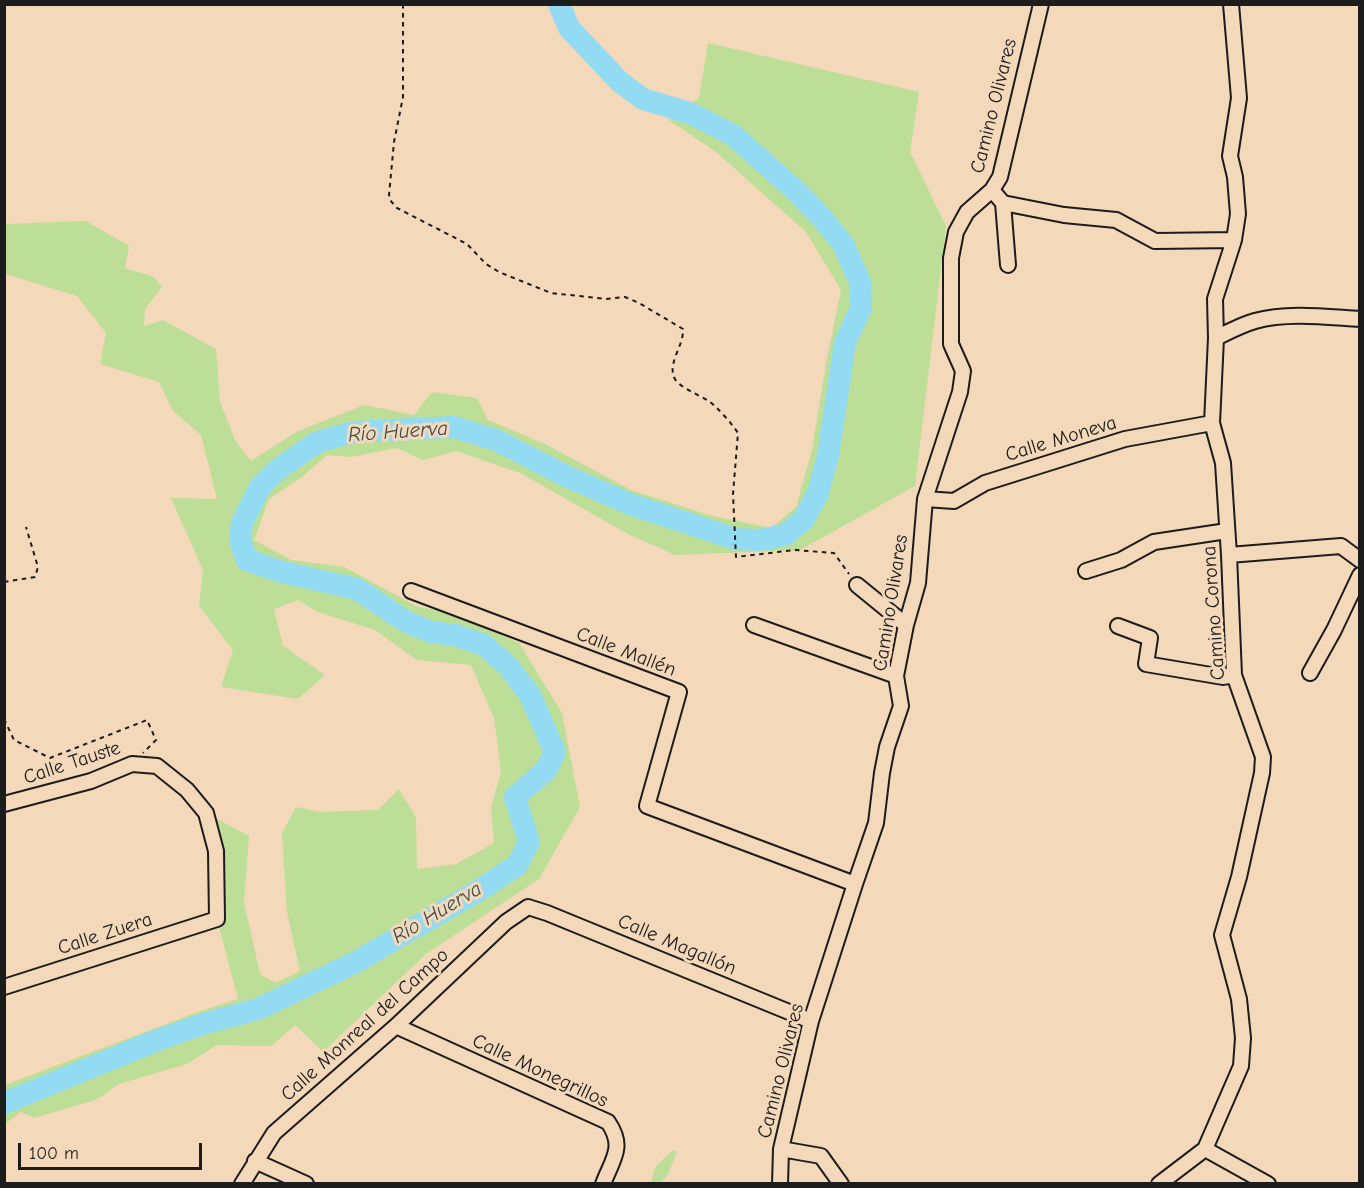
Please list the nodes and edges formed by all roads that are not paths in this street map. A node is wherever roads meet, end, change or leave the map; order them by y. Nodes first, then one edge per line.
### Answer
1 (1041, 4) edge
2 (1231, 4) edge
3 (992, 190) junction
4 (1003, 203) junction
5 (1234, 240) junction
6 (1008, 265) dead end
7 (1359, 319) edge
8 (1216, 338) junction
9 (1212, 423) junction
10 (925, 499) junction
11 (1227, 531) junction
12 (1229, 555) junction
13 (1359, 560) edge
14 (1086, 571) dead end
15 (1359, 575) edge
16 (857, 585) road end
17 (411, 591) dead end
18 (754, 625) dead end
19 (906, 625) junction
20 (1118, 626) dead end
21 (1310, 673) dead end
22 (1234, 675) junction
23 (896, 676) junction
24 (4, 804) edge
25 (855, 884) junction
26 (528, 907) joint
27 (217, 919) joint
28 (4, 987) edge
29 (811, 1021) junction
30 (396, 1026) junction
31 (781, 1149) junction
32 (1205, 1149) junction
33 (255, 1161) junction
34 (242, 1184) edge
35 (306, 1184) edge
36 (603, 1184) edge
37 (780, 1184) edge
38 (841, 1184) edge
39 (1159, 1184) edge
40 (1268, 1184) edge

1 - 3 street, Camino Olivares
2 - 5 street, Camino Corona
3 - 4 street
3 - 10 street, Camino Olivares
4 - 5 street
4 - 6 street
5 - 8 street, Camino Corona
7 - 8 street
8 - 9 street, Camino Corona
9 - 10 street, Calle Moneva
9 - 11 street, Camino Corona
10 - 19 street, Camino Olivares
11 - 12 street, Camino Corona
11 - 14 street
12 - 13 street
12 - 22 street, Camino Corona
15 - 21 street
16 - 19 street
17 - 25 street, Calle Mallén
18 - 23 street
19 - 23 street, Camino Olivares
20 - 22 street
22 - 32 street, Camino Corona
23 - 25 street, Camino Olivares
24 - 27 street, Calle Tauste
25 - 29 street, Camino Olivares
26 - 29 street, Calle Magallón
26 - 30 street, Calle Monreal del Campo
27 - 28 street, Calle Zuera
29 - 31 street, Camino Olivares
30 - 33 street, Calle Monreal del Campo
30 - 36 street, Calle Monegrillos
31 - 37 street, Camino Olivares
31 - 38 street
32 - 39 street
32 - 40 street
33 - 34 street, Calle Monreal del Campo
33 - 35 street

